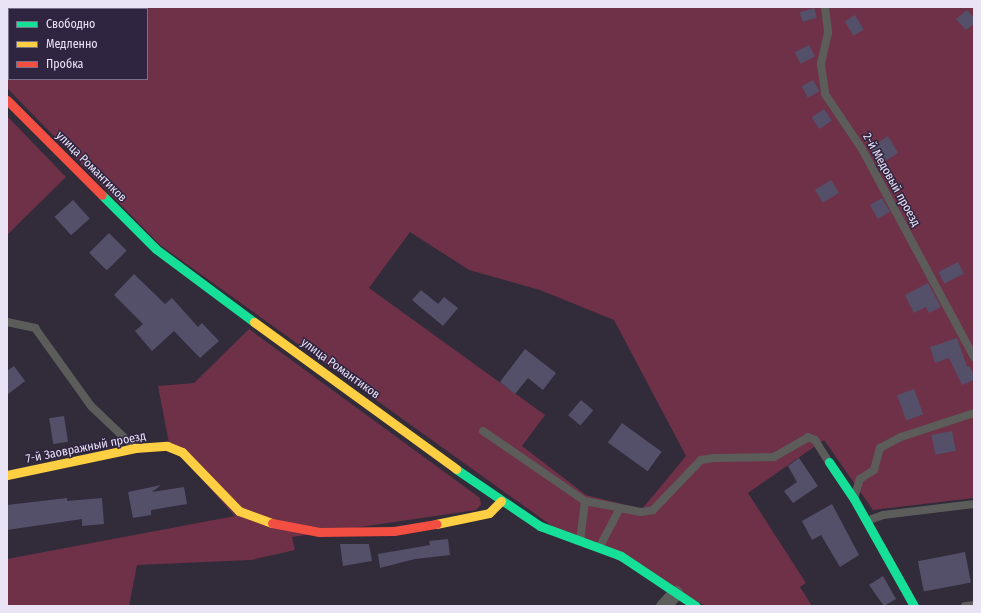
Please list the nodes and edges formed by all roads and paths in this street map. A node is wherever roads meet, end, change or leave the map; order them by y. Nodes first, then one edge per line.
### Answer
1 (825, 7) edge
2 (7, 100) edge
3 (7, 322) edge
4 (974, 357) edge
5 (974, 413) edge
6 (483, 431) dead end
7 (135, 448) junction
8 (829, 462) joint
9 (7, 475) edge
10 (854, 499) junction
11 (501, 501) junction
12 (585, 502) junction
13 (974, 504) edge
14 (620, 508) junction
15 (864, 522) junction
16 (580, 540) junction
17 (600, 546) junction
18 (675, 593) junction
19 (974, 605) edge
20 (663, 606) edge
21 (696, 606) edge
22 (914, 606) edge
23 (965, 606) edge

1 - 4 lane, 2-й Медовый проезд
2 - 11 street, улица Романтиков
3 - 7 lane
5 - 10 lane
6 - 12 lane
7 - 9 street, 7-й Заовражный проезд
7 - 11 street, 7-й Заовражный проезд
8 - 10 street
8 - 14 lane
10 - 15 street
11 - 16 street, улица Романтиков
12 - 14 lane
12 - 16 lane
13 - 15 lane
14 - 17 lane
15 - 22 street
16 - 17 street, улица Романтиков
17 - 18 street, улица Романтиков
18 - 20 street
18 - 21 street, улица Романтиков
19 - 23 lane

